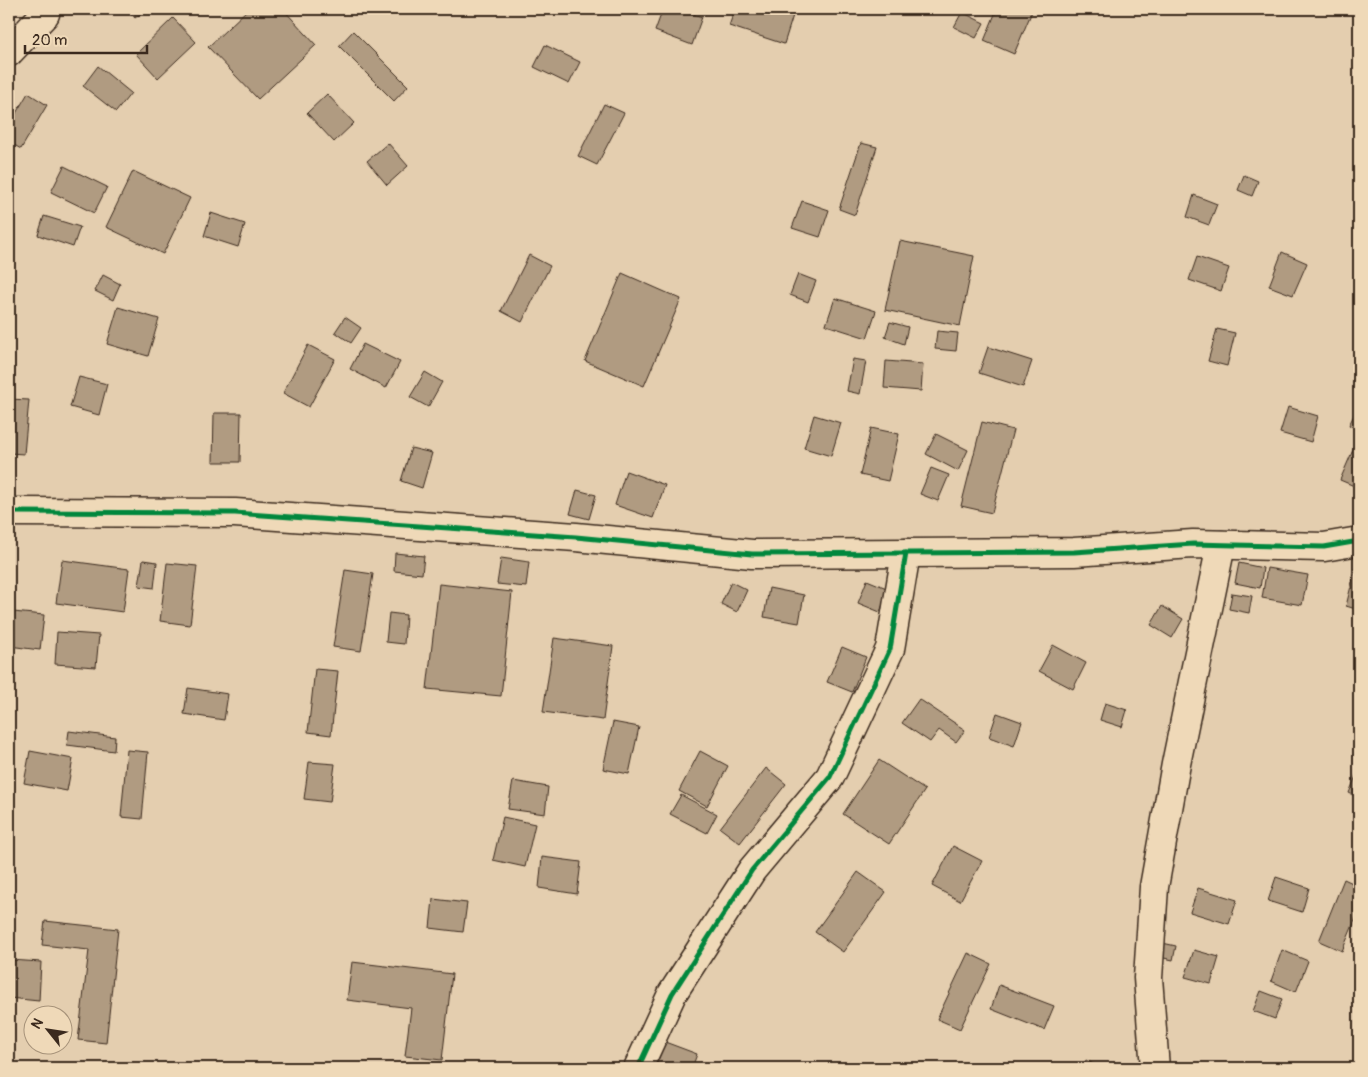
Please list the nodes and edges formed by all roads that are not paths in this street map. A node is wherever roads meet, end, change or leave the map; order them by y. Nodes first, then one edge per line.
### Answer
1 (46, 9) edge
2 (9, 52) edge
3 (9, 512) edge
4 (1359, 541) edge
5 (1221, 545) junction
6 (906, 553) junction
7 (638, 1068) edge
8 (1155, 1068) edge

1 - 2 street
3 - 6 street
4 - 5 street
5 - 6 street
5 - 8 street
6 - 7 street

